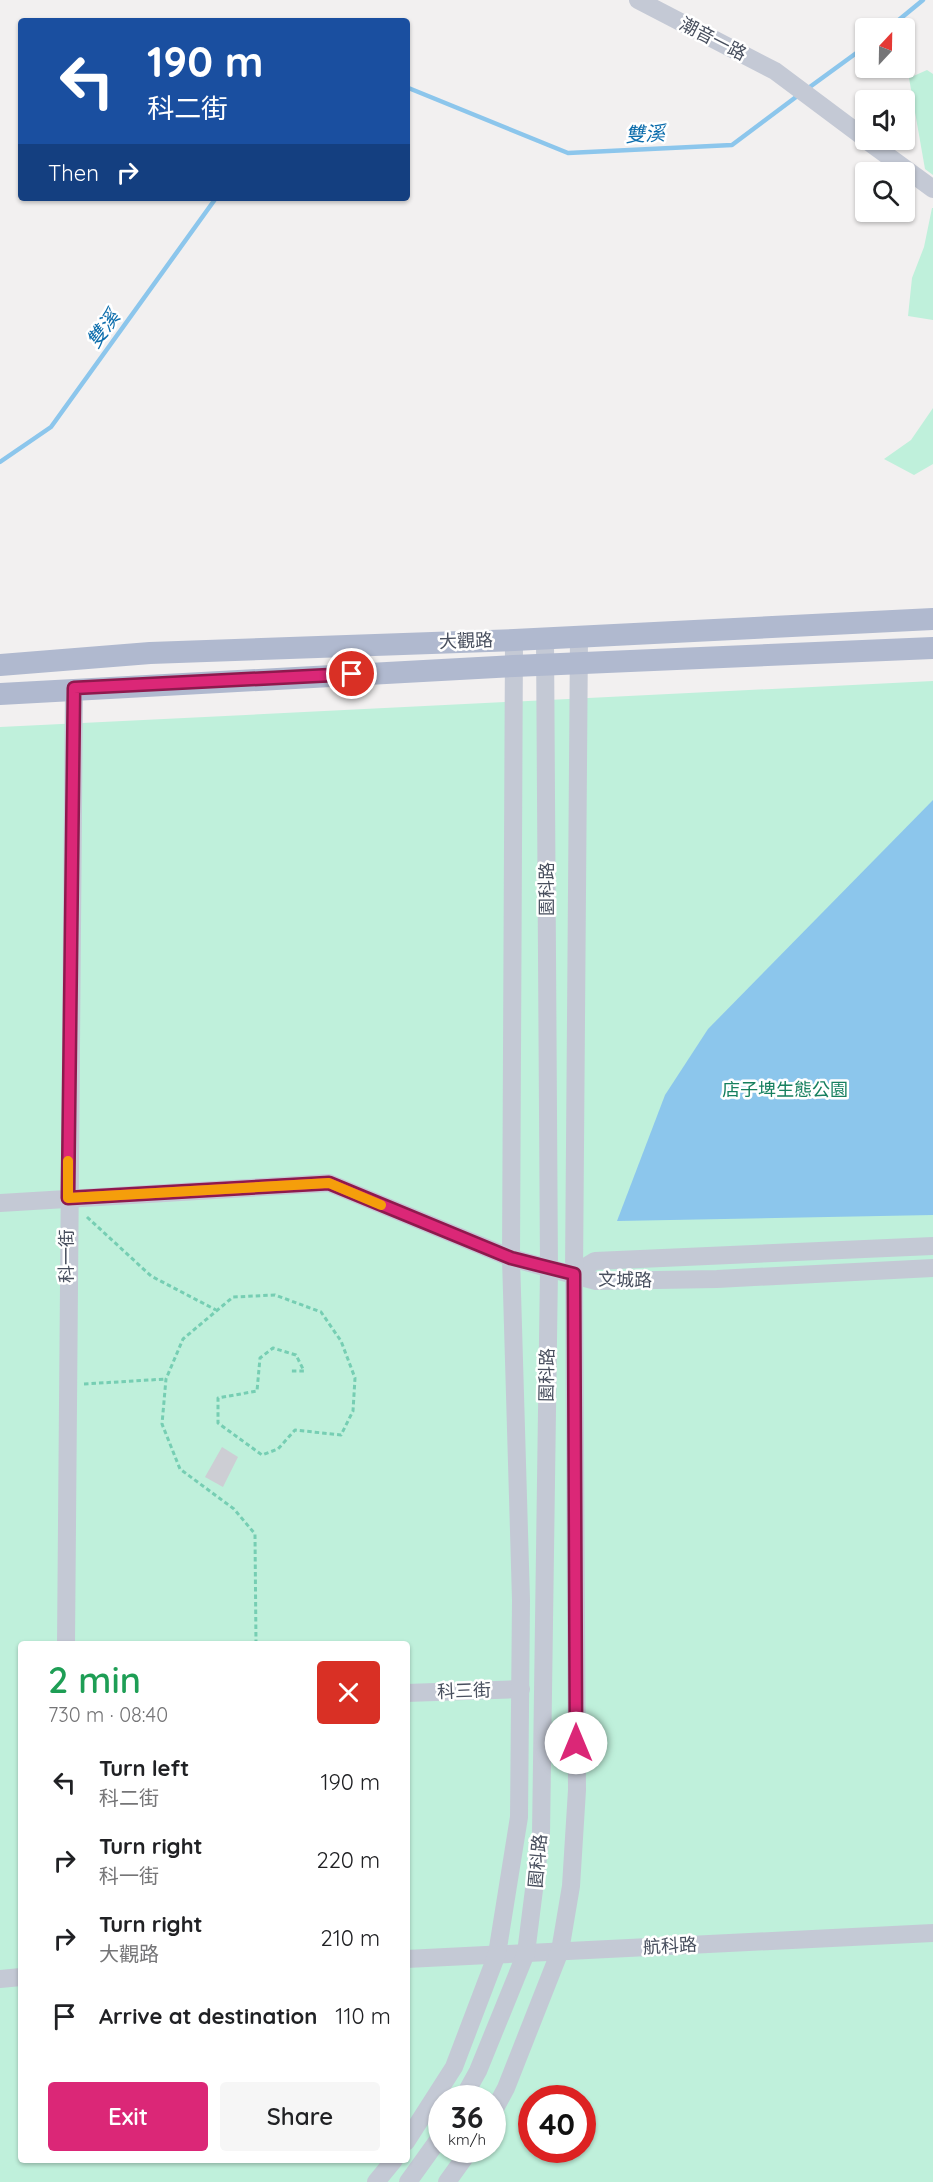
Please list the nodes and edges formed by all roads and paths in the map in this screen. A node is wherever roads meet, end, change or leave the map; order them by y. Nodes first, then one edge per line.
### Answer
1 (638, 0) edge
2 (855, 131) edge
3 (881, 150) edge
4 (933, 189) edge
5 (933, 619) edge
6 (579, 637) junction
7 (545, 638) junction
8 (514, 640) junction
9 (933, 648) edge
10 (579, 663) junction
11 (546, 664) junction
12 (0, 665) edge
13 (514, 666) junction
14 (74, 688) junction
15 (0, 694) edge
16 (68, 1198) junction
17 (0, 1203) edge
18 (933, 1246) edge
19 (511, 1258) junction
20 (933, 1268) edge
21 (549, 1270) junction
22 (574, 1274) junction
23 (216, 1310) junction
24 (290, 1371) dead end
25 (166, 1379) junction
26 (67, 1385) junction
27 (66, 1641) edge
28 (256, 1641) edge
29 (520, 1689) junction
30 (410, 1693) edge
31 (933, 1933) edge
32 (560, 1951) junction
33 (526, 1953) junction
34 (497, 1954) junction
35 (410, 1959) edge
36 (18, 1977) edge
37 (0, 1978) edge
38 (470, 2085) edge
39 (506, 2088) edge
40 (410, 2136) edge
41 (428, 2154) edge
42 (391, 2163) edge
43 (461, 2163) edge
44 (376, 2182) edge
45 (408, 2182) edge
46 (447, 2182) edge

1 - 2 street, 潮音一路
3 - 4 street
5 - 6 main road, 大觀路
6 - 7 main road, 大觀路
6 - 10 street
7 - 8 main road, 大觀路
7 - 11 street, 園科路
8 - 12 main road, 大觀路
8 - 13 street
9 - 10 main road, 大觀路
10 - 11 main road, 大觀路
10 - 22 street
11 - 13 main road, 大觀路
11 - 21 street, 園科路
13 - 14 main road, 大觀路
13 - 19 street
14 - 15 main road, 大觀路
14 - 16 street, 科一街
16 - 17 street
16 - 19 street
16 - 23 path
16 - 26 street, 科一街
18 - 22 street, 文城路
19 - 21 street
19 - 29 street
20 - 22 street, 文城路
21 - 22 street
21 - 33 street, 園科路
22 - 32 street
23 - 24 path
23 - 25 path
25 - 26 path
25 - 28 path
26 - 27 street, 科一街
29 - 30 street, 科三街
29 - 34 street
31 - 32 street, 航科路
32 - 33 street, 航科路
32 - 39 street
33 - 34 street, 航科路
33 - 38 street, 園科路
34 - 35 street, 航科路
34 - 40 street
36 - 37 street
41 - 45 street
42 - 44 street
43 - 46 street

